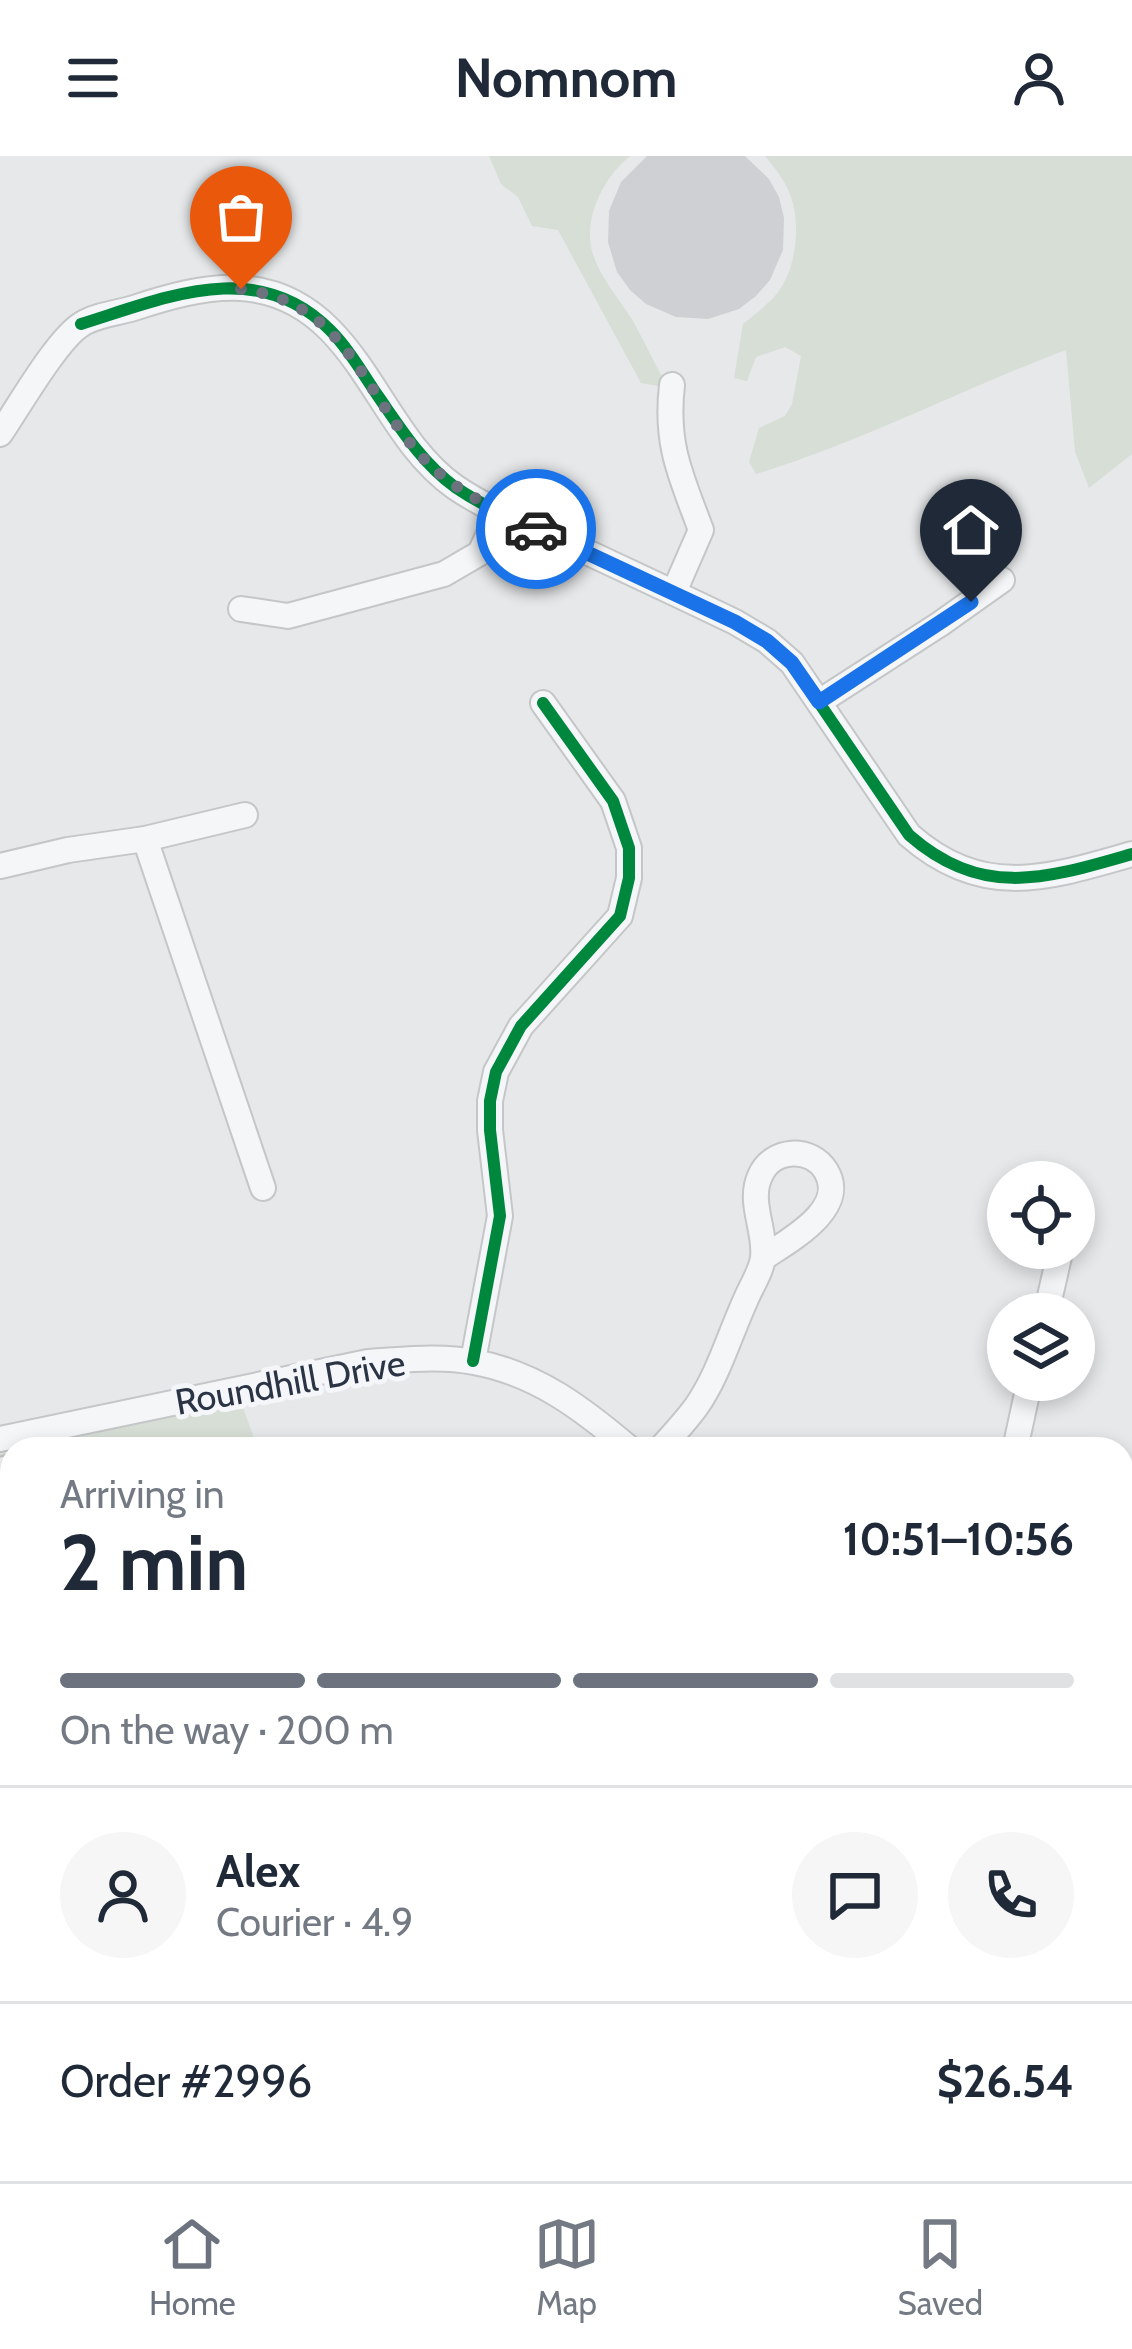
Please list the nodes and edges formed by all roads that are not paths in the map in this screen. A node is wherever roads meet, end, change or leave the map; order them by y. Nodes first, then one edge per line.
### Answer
1 (672, 385) dead end
2 (0, 434) edge
3 (499, 512) junction
4 (1002, 580) dead end
5 (674, 592) junction
6 (241, 609) dead end
7 (819, 702) junction
8 (543, 703) dead end
9 (245, 814) dead end
10 (145, 838) junction
11 (1132, 854) edge
12 (0, 866) edge
13 (262, 1188) dead end
14 (763, 1258) dead end
15 (473, 1361) junction
16 (1025, 1401) edge
17 (10, 1437) edge
18 (616, 1437) edge
19 (670, 1437) edge
20 (1018, 1437) edge

1 - 5 street
2 - 3 street
3 - 5 street
3 - 6 street
4 - 7 street
5 - 7 street
7 - 11 street
8 - 15 street
9 - 10 street
10 - 12 street
10 - 13 street
14 - 19 street
15 - 17 street, Roundhill Drive
15 - 18 street, Roundhill Drive
16 - 20 street

